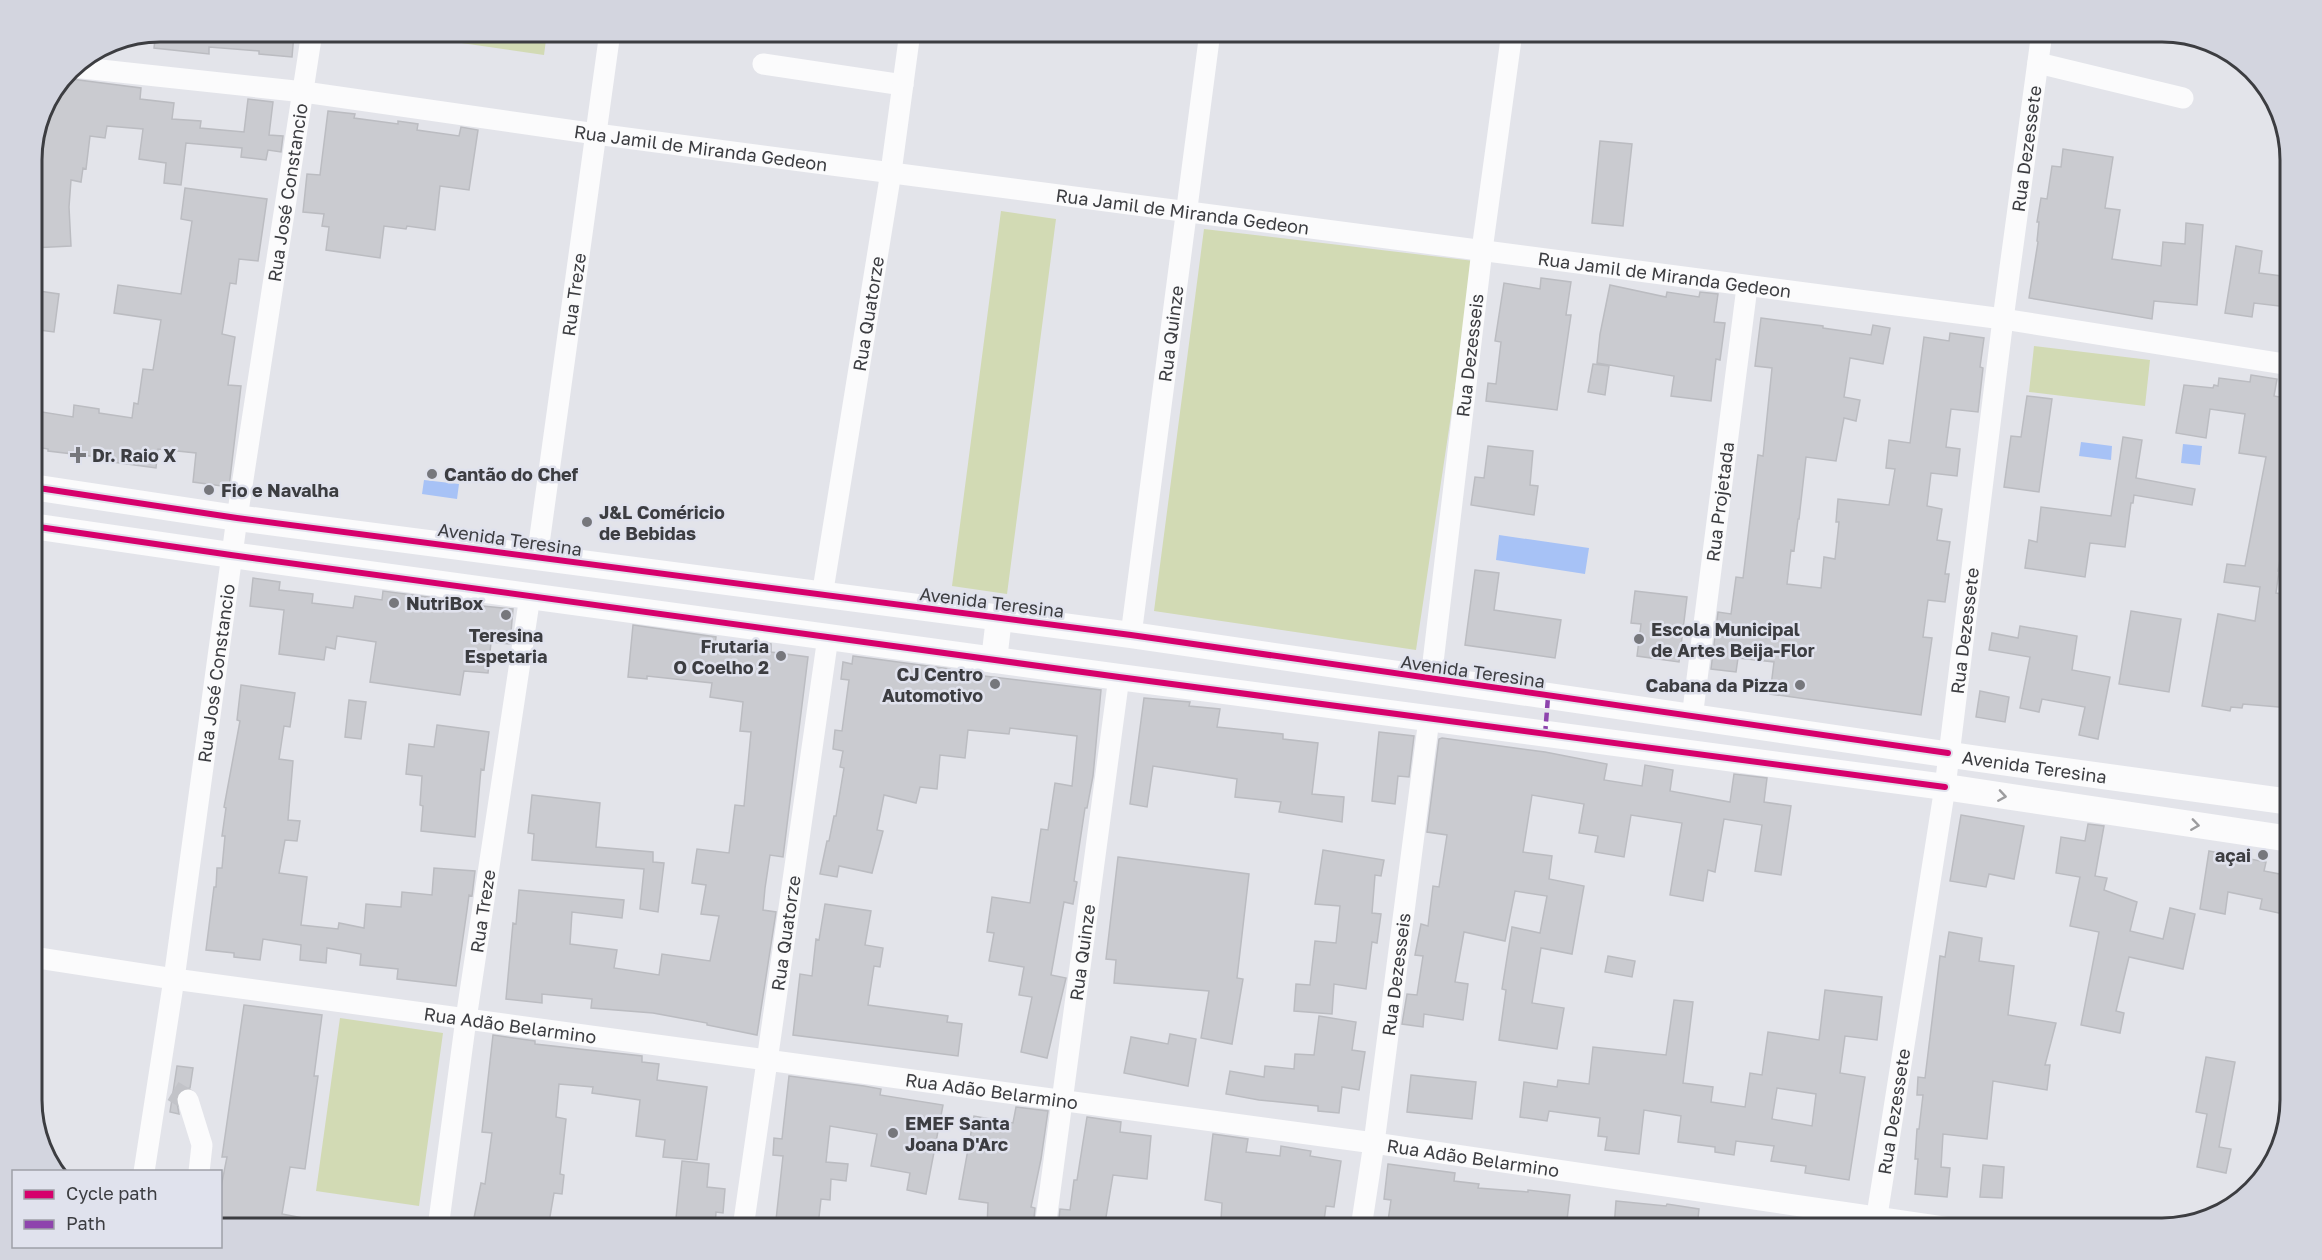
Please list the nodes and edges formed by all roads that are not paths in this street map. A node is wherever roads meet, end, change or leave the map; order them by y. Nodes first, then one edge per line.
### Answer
1 (311, 42) edge
2 (609, 42) edge
3 (909, 42) edge
4 (1209, 42) edge
5 (1511, 42) edge
6 (2041, 42) edge
7 (2038, 63) junction
8 (763, 64) dead end
9 (85, 68) edge
10 (903, 85) junction
11 (304, 92) junction
12 (2183, 98) dead end
13 (596, 134) junction
14 (891, 172) junction
15 (1187, 211) junction
16 (1482, 250) junction
17 (1747, 287) junction
18 (2003, 320) junction
19 (2280, 363) edge
20 (42, 489) edge
21 (237, 518) junction
22 (42, 527) edge
23 (231, 555) junction
24 (537, 558) junction
25 (530, 596) junction
26 (822, 596) junction
27 (999, 618) junction
28 (1131, 635) junction
29 (828, 637) junction
30 (994, 660) junction
31 (1119, 677) junction
32 (1431, 679) junction
33 (1692, 717) junction
34 (1429, 719) junction
35 (1948, 753) junction
36 (2043, 767) junction
37 (2128, 779) junction
38 (1945, 787) junction
39 (2280, 801) edge
40 (2039, 802) junction
41 (2125, 814) junction
42 (2280, 837) edge
43 (42, 959) edge
44 (174, 979) junction
45 (466, 1018) junction
46 (767, 1059) junction
47 (173, 1092) junction
48 (1062, 1101) junction
49 (1374, 1143) junction
50 (145, 1170) edge
51 (199, 1170) edge
52 (439, 1218) edge
53 (744, 1218) edge
54 (1046, 1218) edge
55 (1363, 1218) edge
56 (1839, 1218) edge
57 (1877, 1218) edge

1 - 11 street, Rua José Constancio
2 - 13 street, Rua Treze
3 - 10 street, Rua Quatorze
4 - 15 street, Rua Quinze
5 - 16 street, Rua Dezesseis
6 - 7 street, Rua Dezessete
7 - 12 street
7 - 18 street, Rua Dezessete
8 - 10 street
9 - 11 street, Rua Jamil de Miranda Gedeon
10 - 14 street, Rua Quatorze
11 - 13 street, Rua Jamil de Miranda Gedeon
11 - 21 street, Rua José Constancio
13 - 14 street, Rua Jamil de Miranda Gedeon
13 - 24 street, Rua Treze
14 - 15 street, Rua Jamil de Miranda Gedeon
14 - 26 street, Rua Quatorze
15 - 16 street, Rua Jamil de Miranda Gedeon
15 - 28 street, Rua Quinze
16 - 17 street, Rua Jamil de Miranda Gedeon
16 - 32 street, Rua Dezesseis
17 - 18 street, Rua Jamil de Miranda Gedeon
17 - 33 street, Rua Projetada
18 - 19 street, Rua Jamil de Miranda Gedeon
18 - 35 street, Rua Dezessete
20 - 21 main road, Avenida Teresina
21 - 23 street, Rua José Constancio
21 - 24 main road, Avenida Teresina
22 - 23 main road, Avenida Teresina
23 - 25 main road, Avenida Teresina
23 - 44 street, Rua José Constancio
24 - 26 main road, Avenida Teresina
25 - 29 main road, Avenida Teresina
25 - 45 street, Rua Treze
26 - 27 main road, Avenida Teresina
27 - 28 main road, Avenida Teresina
27 - 30 main road
28 - 32 main road, Avenida Teresina
29 - 30 main road, Avenida Teresina
29 - 46 street, Rua Quatorze
30 - 31 main road, Avenida Teresina
31 - 34 main road, Avenida Teresina
31 - 48 street, Rua Quinze
32 - 33 main road, Avenida Teresina
33 - 35 main road, Avenida Teresina
34 - 38 main road, Avenida Teresina
34 - 49 street, Rua Dezesseis
35 - 36 main road, Avenida Teresina
35 - 38 street, Rua Dezessete
36 - 37 main road, Avenida Teresina
36 - 40 main road
37 - 39 main road, Avenida Teresina
37 - 41 main road
38 -> 40 main road, Avenida Teresina
38 - 57 street, Rua Dezessete
40 - 41 main road, Avenida Teresina
41 -> 42 main road, Avenida Teresina
43 - 44 street, Rua Adão Belarmino
44 - 45 street, Rua Adão Belarmino
44 - 47 street, Rua José Constancio
45 - 46 street, Rua Adão Belarmino
45 - 52 street, Rua Treze
46 - 48 street, Rua Adão Belarmino
46 - 53 street, Rua Quatorze
47 - 50 street, Rua José Constancio
47 - 51 street
48 - 49 street, Rua Adão Belarmino
48 - 54 street, Rua Quinze
49 - 55 street, Rua Dezesseis
49 - 56 street, Rua Adão Belarmino

